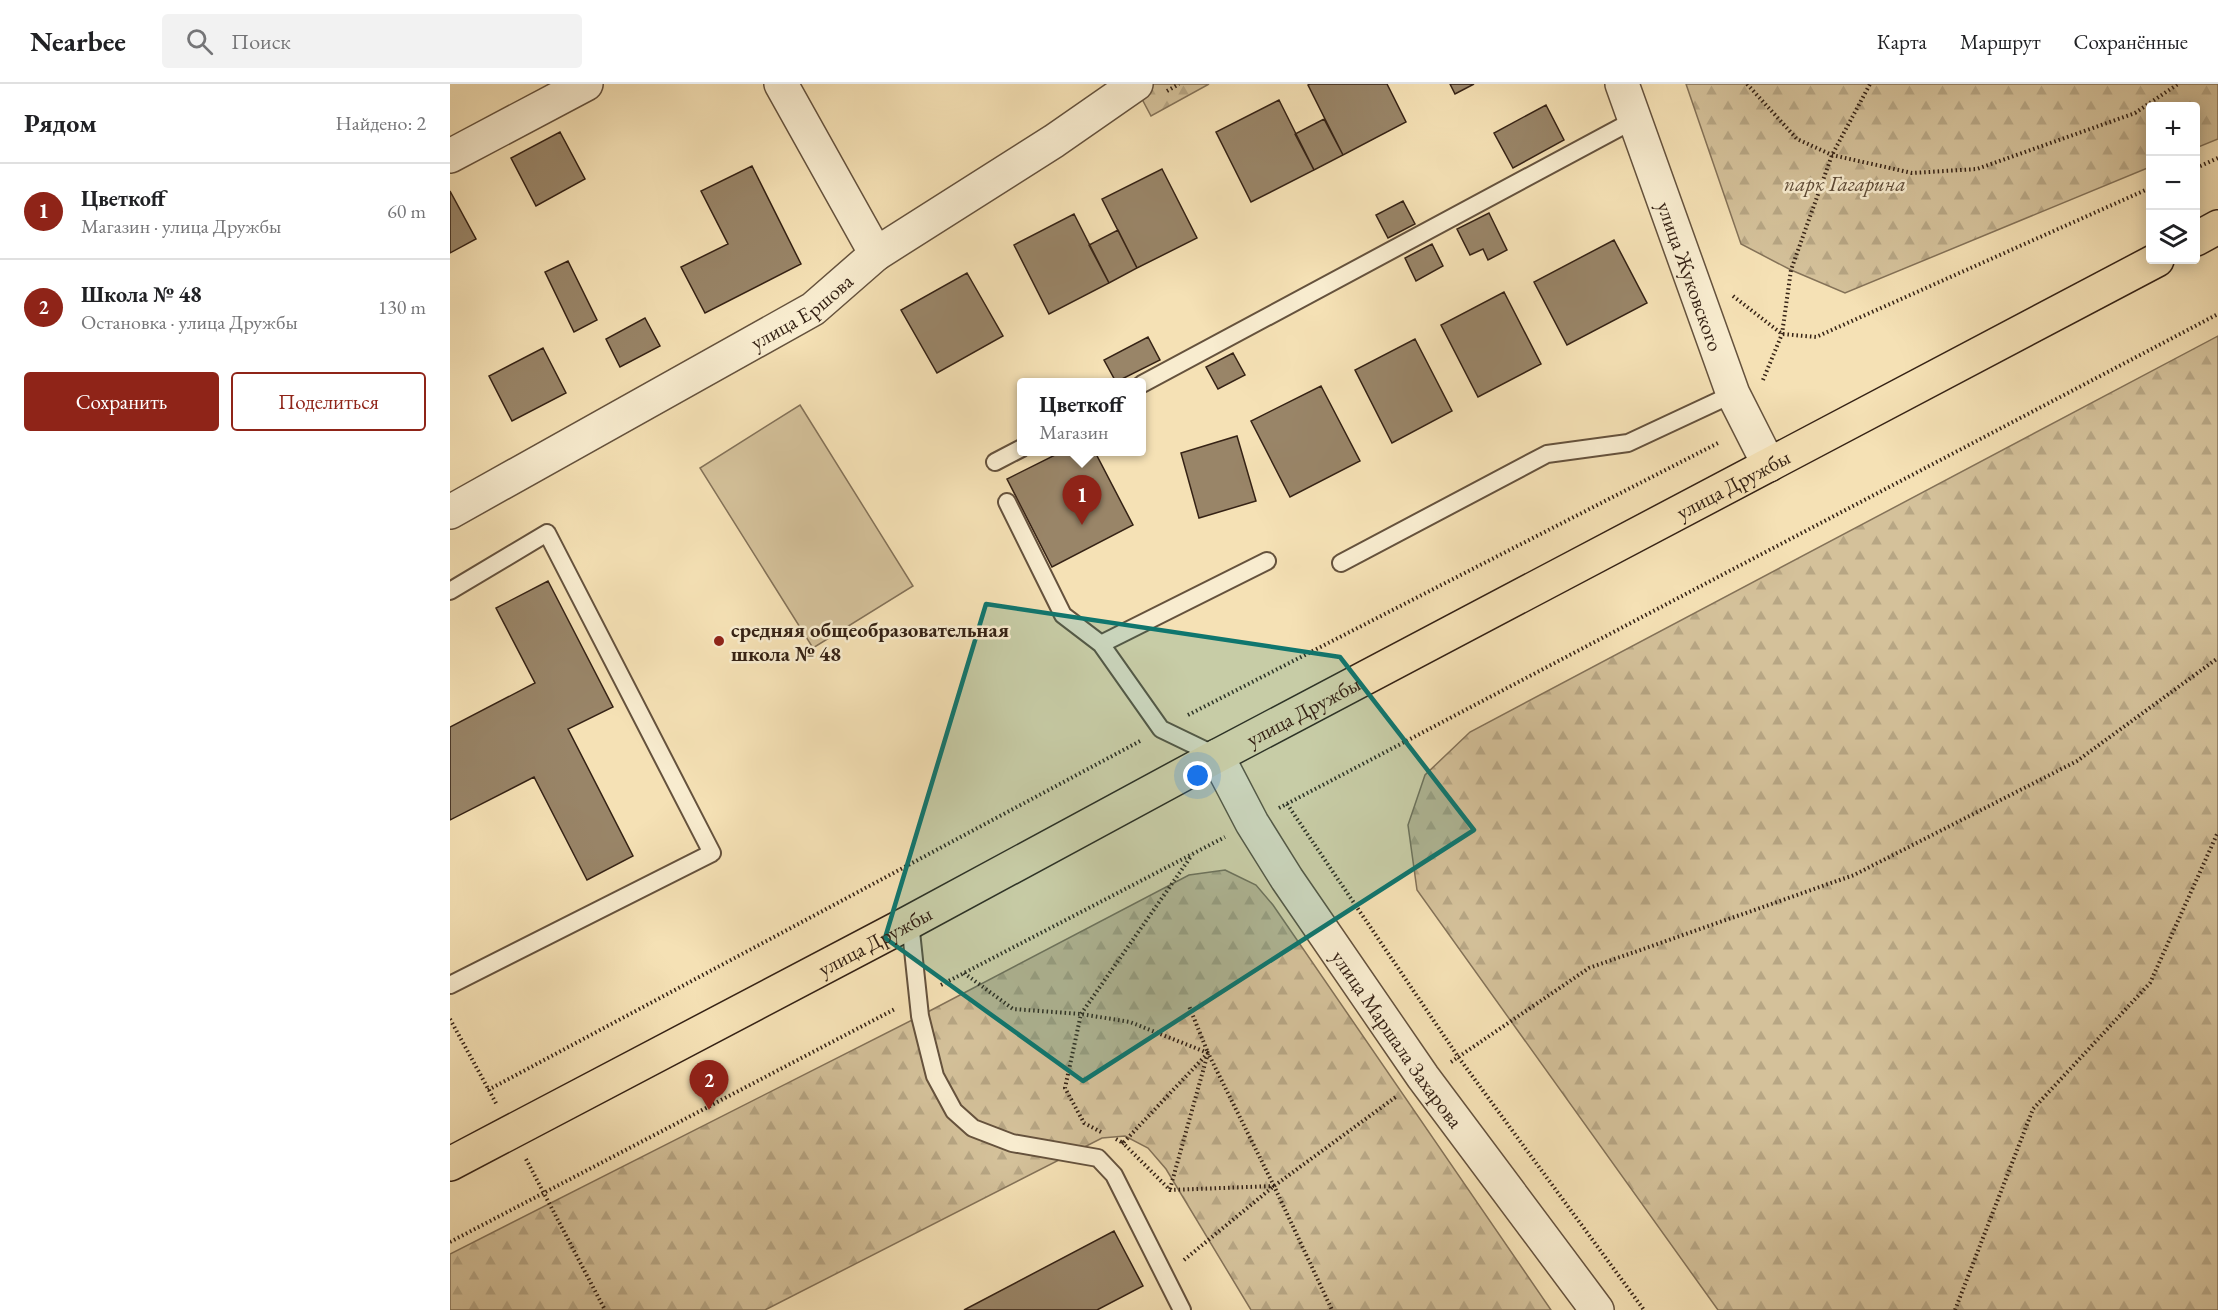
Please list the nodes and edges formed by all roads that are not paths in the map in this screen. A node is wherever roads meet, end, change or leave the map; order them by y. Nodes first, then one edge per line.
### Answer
1 (586, 84) edge
2 (782, 84) edge
3 (1136, 84) edge
4 (1622, 84) edge
5 (1634, 120) junction
6 (450, 156) edge
7 (2218, 227) edge
8 (2200, 237) edge
9 (876, 254) junction
10 (2149, 264) edge
11 (1146, 382) edge
12 (1733, 394) junction
13 (1017, 451) edge
14 (995, 462) dead end
15 (1770, 465) junction
16 (1007, 502) dead end
17 (450, 512) edge
18 (1267, 561) dead end
19 (1341, 563) dead end
20 (450, 591) edge
21 (1101, 644) junction
22 (1217, 756) junction
23 (910, 922) junction
24 (450, 985) edge
25 (450, 1164) edge
26 (1182, 1310) edge
27 (1596, 1310) edge

1 - 6 street
2 - 9 street
3 - 9 street, улица Ершова
4 - 5 street, улица Жуковского
5 - 11 lane
5 - 12 street, улица Жуковского
7 - 8 main road
9 - 17 street, улица Ершова
10 - 15 main road, улица Дружбы
12 - 15 street, улица Жуковского
12 - 19 lane
13 - 14 lane
15 - 22 main road, улица Дружбы
16 - 21 lane
18 - 21 lane
20 - 24 lane
21 - 22 lane
22 - 23 main road, улица Дружбы
22 - 27 street, улица Маршала Захарова
23 - 25 main road, улица Дружбы
23 - 26 lane

